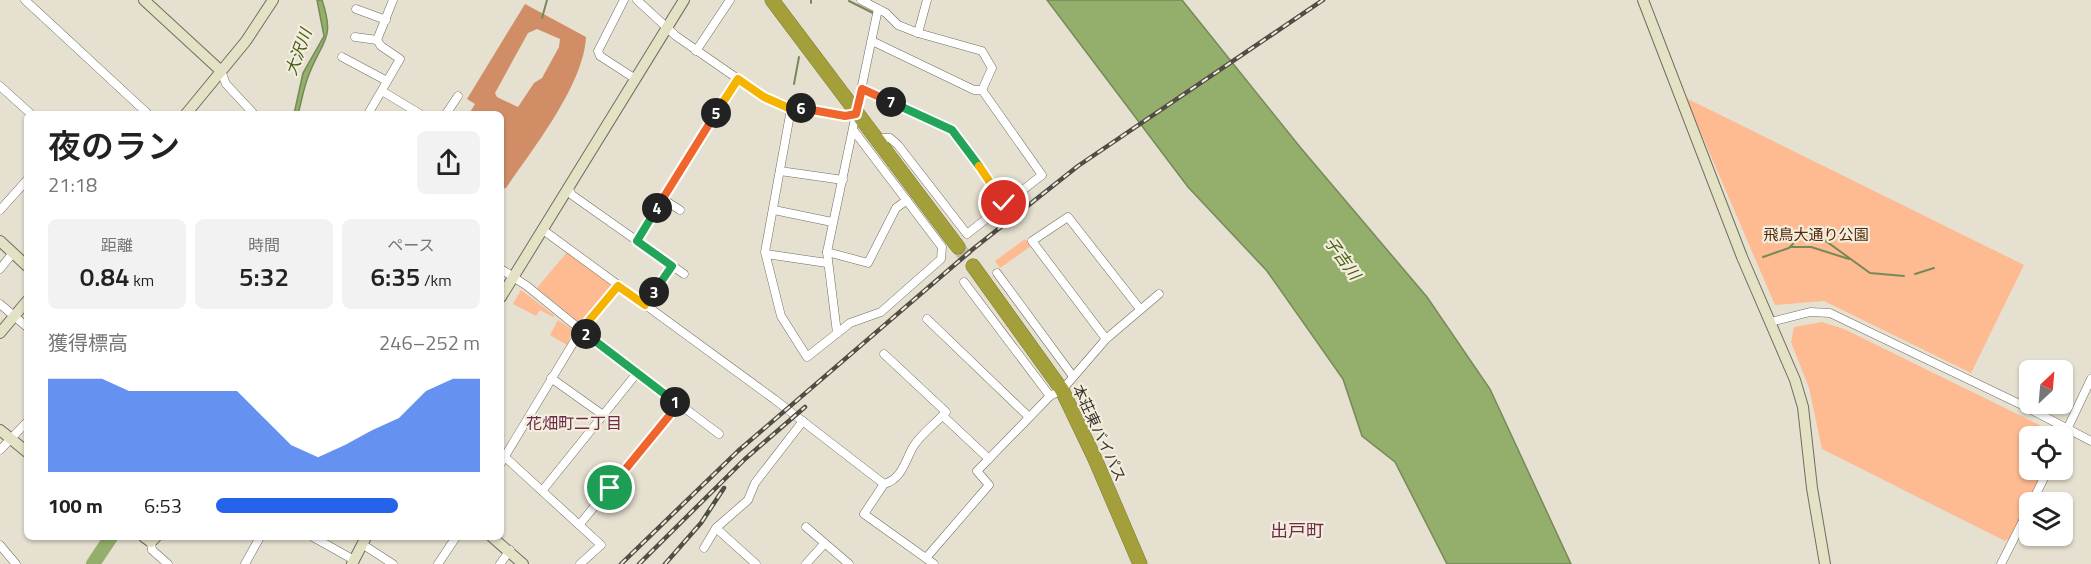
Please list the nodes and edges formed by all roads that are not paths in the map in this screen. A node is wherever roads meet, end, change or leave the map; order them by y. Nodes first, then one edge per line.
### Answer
1 (25, 0) edge
2 (144, 0) edge
3 (273, 0) edge
4 (393, 0) edge
5 (624, 0) edge
6 (637, 0) edge
7 (684, 0) edge
8 (730, 0) edge
9 (772, 0) edge
10 (862, 0) edge
11 (927, 0) edge
12 (1643, 0) edge
13 (356, 9) dead end
14 (878, 9) junction
15 (386, 20) junction
16 (665, 28) junction
17 (918, 33) junction
18 (355, 37) dead end
19 (377, 40) junction
20 (872, 41) junction
21 (696, 51) junction
22 (342, 57) dead end
23 (221, 70) junction
24 (634, 78) junction
25 (738, 79) junction
26 (387, 81) junction
27 (0, 86) edge
28 (862, 89) junction
29 (982, 90) junction
30 (382, 91) junction
31 (459, 96) dead end
32 (791, 109) junction
33 (28, 111) edge
34 (145, 111) edge
35 (188, 111) edge
36 (251, 111) edge
37 (370, 111) edge
38 (415, 111) edge
39 (448, 111) edge
40 (856, 114) junction
41 (854, 131) junction
42 (875, 138) junction
43 (780, 171) junction
44 (843, 180) junction
45 (24, 183) edge
46 (568, 188) junction
47 (663, 199) junction
48 (907, 200) junction
49 (1004, 203) junction
50 (0, 210) edge
51 (680, 210) dead end
52 (774, 210) junction
53 (832, 222) junction
54 (543, 230) junction
55 (0, 241) edge
56 (637, 241) junction
57 (958, 247) tunnel mouth
58 (827, 252) junction
59 (13, 254) junction
60 (766, 254) junction
61 (24, 263) edge
62 (827, 263) junction
63 (672, 266) junction
64 (973, 266) tunnel mouth
65 (0, 268) edge
66 (504, 271) edge
67 (997, 273) dead end
68 (684, 274) dead end
69 (513, 276) junction
70 (964, 282) dead end
71 (618, 286) junction
72 (504, 292) edge
73 (1158, 294) dead end
74 (0, 304) edge
75 (24, 304) edge
76 (645, 305) junction
77 (1140, 309) junction
78 (14, 316) junction
79 (927, 319) dead end
80 (1771, 322) junction
81 (24, 324) edge
82 (581, 330) junction
83 (0, 333) edge
84 (837, 333) junction
85 (1106, 339) junction
86 (884, 354) dead end
87 (637, 373) junction
88 (1072, 375) junction
89 (551, 378) junction
90 (2091, 379) edge
91 (1056, 393) junction
92 (678, 405) junction
93 (603, 415) junction
94 (943, 416) junction
95 (1029, 417) junction
96 (803, 421) junction
97 (24, 425) edge
98 (2061, 426) edge
99 (2070, 426) edge
100 (0, 430) edge
101 (2073, 432) edge
102 (719, 434) dead end
103 (11, 440) junction
104 (2091, 441) edge
105 (0, 450) edge
106 (24, 450) edge
107 (504, 458) edge
108 (989, 459) junction
109 (504, 461) edge
110 (884, 484) junction
111 (542, 491) junction
112 (580, 525) junction
113 (806, 527) dead end
114 (2019, 527) edge
115 (716, 528) junction
116 (150, 540) edge
117 (258, 540) edge
118 (318, 540) edge
119 (454, 540) edge
120 (496, 540) edge
121 (364, 541) edge
122 (0, 544) edge
123 (824, 544) junction
124 (704, 548) dead end
125 (510, 550) junction
126 (155, 560) edge
127 (923, 560) edge
128 (353, 562) edge
129 (16, 564) edge
130 (168, 564) edge
131 (245, 564) edge
132 (393, 564) edge
133 (438, 564) edge
134 (500, 564) edge
135 (523, 564) edge
136 (580, 564) edge
137 (756, 564) edge
138 (806, 564) edge
139 (849, 564) edge
140 (934, 564) edge
141 (1140, 564) edge
142 (1824, 564) edge
143 (2001, 564) edge

1 - 34 street
2 - 23 street
3 - 23 street
4 - 15 street
5 - 24 street
6 - 16 street
7 - 16 street
8 - 21 street
9 - 40 highway
10 - 14 street
11 - 17 street
12 - 80 street
13 - 15 street
14 - 17 street
14 - 20 street
15 - 19 street
16 - 21 street
16 - 24 street
17 - 29 street
18 - 19 street
19 - 26 street
20 - 28 street
20 - 29 street
21 - 25 street
22 - 26 street
23 - 35 street
23 - 36 street
24 - 46 street
25 - 32 street
25 - 47 street
26 - 30 street
27 - 33 street
28 - 40 street
28 - 49 street
29 - 49 street
30 - 37 street
30 - 38 street
31 - 39 street
32 - 40 street
32 - 43 street
40 - 41 street
40 - 42 highway
41 - 44 street
41 - 48 street
42 - 49 street
42 - 57 highway
43 - 44 street
43 - 52 street
44 - 53 street
45 - 50 street
46 - 54 street
46 - 56 street
47 - 51 street
47 - 56 street
48 - 58 street
48 - 84 street
52 - 53 street
52 - 60 street
53 - 58 street
54 - 69 street
54 - 71 street
55 - 59 street
56 - 63 street
58 - 62 street
59 - 61 street
59 - 65 street
60 - 62 street
60 - 84 street
62 - 84 street
63 - 68 street
63 - 76 street
64 - 91 highway, 本荘東バイパス
66 - 69 street
67 - 88 street
69 - 72 street
69 - 82 street
70 - 91 street
71 - 76 street
71 - 82 street
73 - 77 street
74 - 78 street
75 - 78 street
76 - 96 street
77 - 85 street
77 - 85 street
78 - 81 street
78 - 83 street
79 - 95 street
80 - 98 street
80 - 142 street
82 - 87 street
82 - 89 street
85 - 88 street
86 - 94 street
87 - 92 street
87 - 93 street
88 - 91 street
89 - 93 street
89 - 107 street
90 - 99 street
91 - 95 street
91 - 141 highway, 本荘東バイパス
92 - 102 street
92 - 112 street
93 - 111 street
94 - 108 street
94 - 110 street
95 - 108 street
96 - 110 street
96 - 115 street
97 - 103 street
100 - 103 street
101 - 104 street
103 - 105 street
103 - 106 street
108 - 127 street
109 - 111 street
110 - 127 street
111 - 112 street
112 - 136 street
113 - 123 street
114 - 143 street
115 - 124 street
115 - 137 street
116 - 126 street
117 - 131 street
118 - 128 street
119 - 133 street
120 - 125 street
121 - 128 street
121 - 132 street
122 - 129 street
123 - 138 street
123 - 139 street
125 - 134 street
125 - 135 street
126 - 130 street
127 - 140 street

